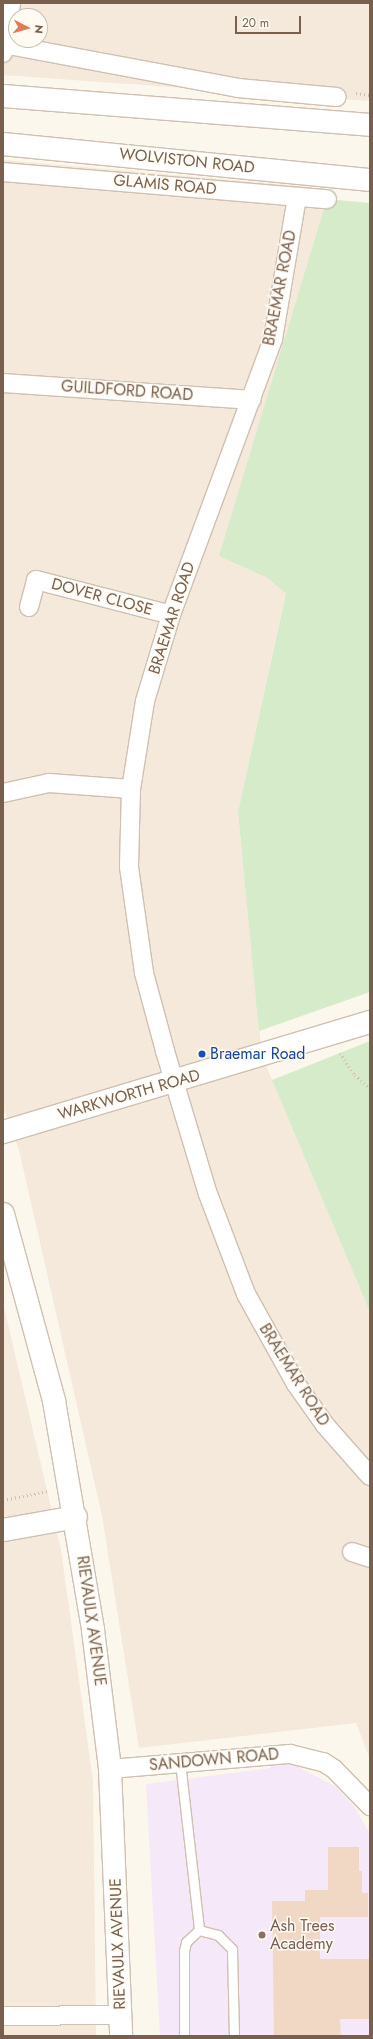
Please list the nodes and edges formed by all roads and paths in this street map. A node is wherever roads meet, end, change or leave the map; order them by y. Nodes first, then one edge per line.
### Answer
1 (11, 3) edge
2 (3, 47) edge
3 (3, 96) edge
4 (337, 97) dead end
5 (259, 118) junction
6 (370, 125) edge
7 (370, 134) edge
8 (3, 144) edge
9 (3, 172) edge
10 (370, 180) edge
11 (296, 197) junction
12 (327, 199) dead end
13 (3, 383) edge
14 (251, 400) junction
15 (30, 607) dead end
16 (172, 615) junction
17 (131, 789) junction
18 (3, 793) edge
19 (370, 1022) edge
20 (329, 1035) junction
21 (174, 1082) junction
22 (370, 1088) edge
23 (3, 1132) edge
24 (3, 1214) edge
25 (370, 1476) edge
26 (48, 1491) dead end
27 (3, 1500) edge
28 (76, 1517) junction
29 (3, 1530) edge
30 (352, 1552) dead end
31 (370, 1558) edge
32 (180, 1762) junction
33 (110, 1769) junction
34 (370, 1806) edge
35 (199, 1930) junction
36 (3, 2016) edge
37 (121, 2025) edge
38 (184, 2036) edge
39 (234, 2036) edge

1 - 2 street
2 - 4 street
3 - 5 street
5 - 6 street
5 - 7 street
8 - 10 street, WOLVISTON ROAD
9 - 11 street, GLAMIS ROAD
11 - 12 street, GLAMIS ROAD
11 - 14 street, BRAEMAR ROAD
13 - 14 street, GUILDFORD ROAD
14 - 16 street, BRAEMAR ROAD
15 - 16 street, DOVER CLOSE
16 - 17 street, BRAEMAR ROAD
17 - 18 street
17 - 21 street, BRAEMAR ROAD
19 - 20 street, WARKWORTH ROAD
20 - 21 street, WARKWORTH ROAD
20 - 22 path
21 - 23 street, WARKWORTH ROAD
21 - 25 street, BRAEMAR ROAD
24 - 28 street, RIEVAULX AVENUE
26 - 27 path
28 - 29 street
28 - 33 street, RIEVAULX AVENUE
30 - 31 street
32 - 33 street, SANDOWN ROAD
32 - 34 street, SANDOWN ROAD
32 - 35 lane
33 - 37 street, RIEVAULX AVENUE
35 - 38 lane
35 - 39 lane
36 - 37 street

